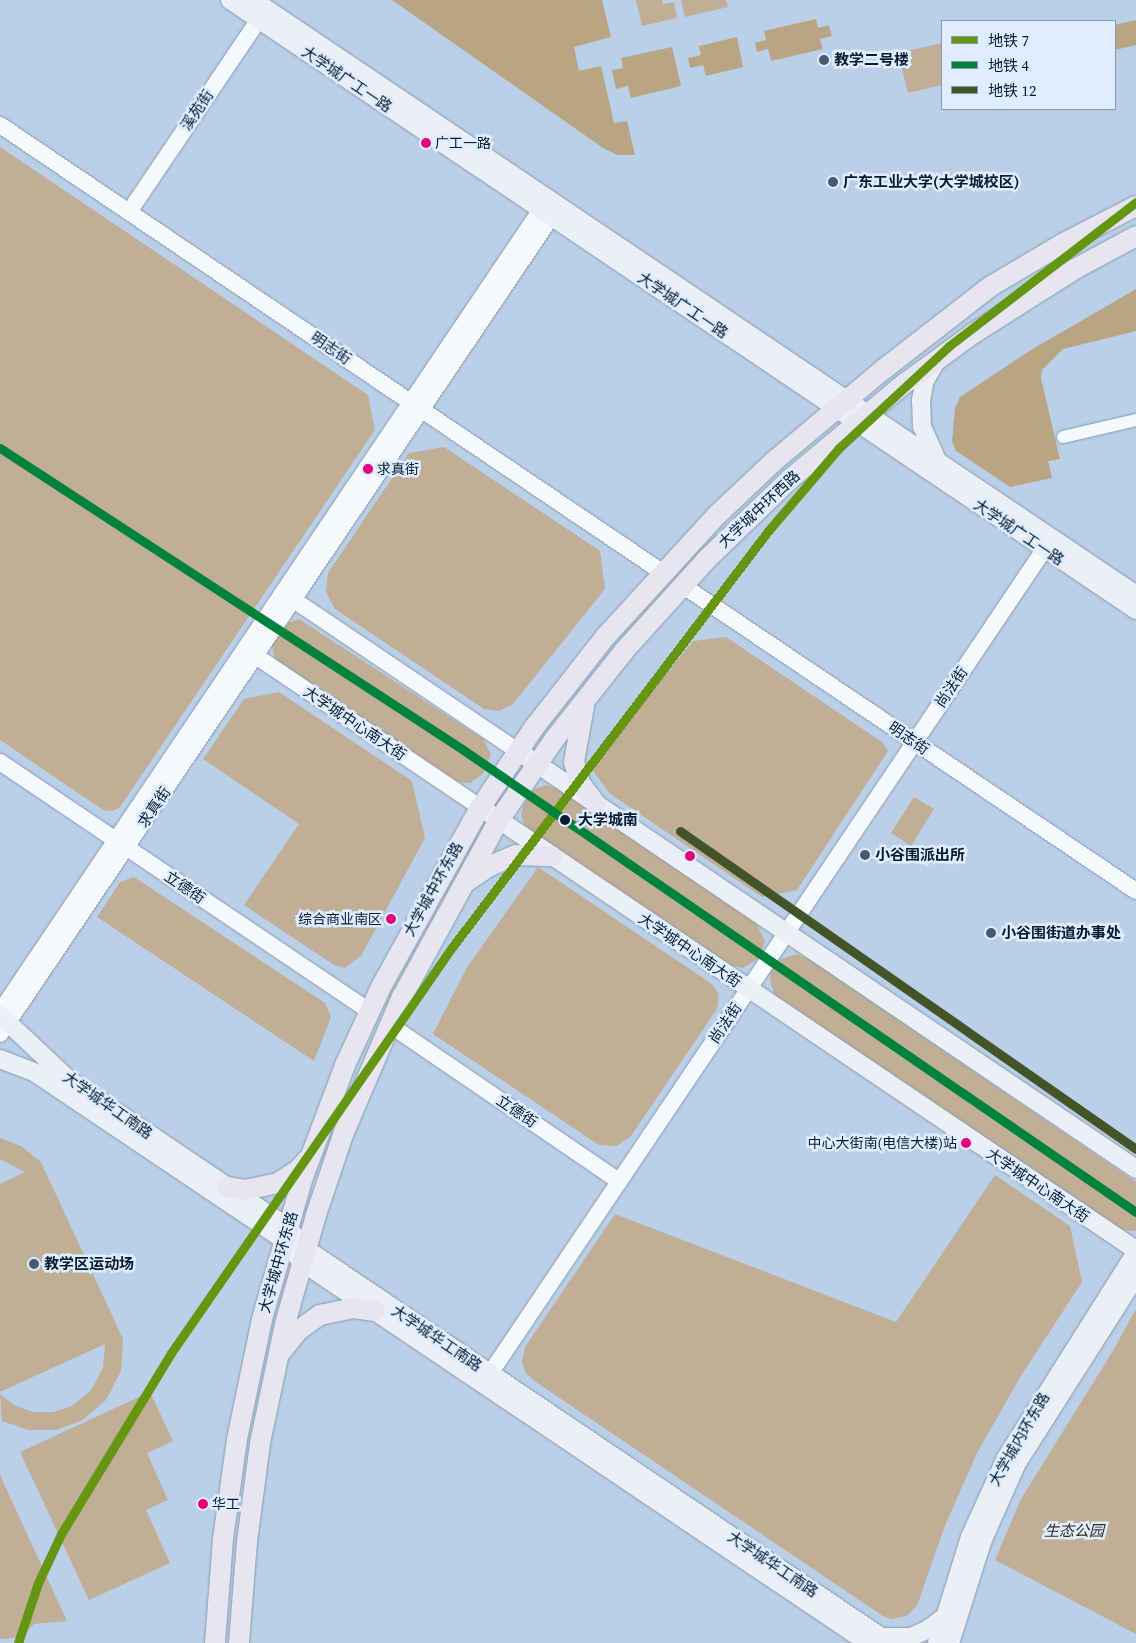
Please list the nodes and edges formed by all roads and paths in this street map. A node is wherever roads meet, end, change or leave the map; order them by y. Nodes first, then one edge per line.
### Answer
1 (230, 0) edge
2 (259, 9) edge
3 (0, 125) edge
4 (1136, 206) edge
5 (550, 208) junction
6 (129, 212) junction
7 (1136, 236) edge
8 (938, 360) junction
9 (841, 404) junction
10 (416, 406) junction
11 (862, 418) junction
12 (1136, 420) edge
13 (1063, 437) dead end
14 (940, 463) junction
15 (1048, 544) junction
16 (662, 572) junction
17 (682, 585) junction
18 (1136, 595) edge
19 (288, 596) junction
20 (1136, 610) edge
21 (250, 652) junction
22 (586, 698) junction
23 (915, 742) junction
24 (518, 751) junction
25 (0, 762) edge
26 (537, 764) junction
27 (596, 804) junction
28 (480, 807) junction
29 (499, 820) junction
30 (121, 843) junction
31 (552, 856) junction
32 (460, 887) junction
33 (1136, 891) edge
34 (786, 933) junction
35 (749, 989) junction
36 (370, 1012) junction
37 (2, 1021) edge
38 (390, 1025) junction
39 (0, 1059) edge
40 (311, 1155) junction
41 (1136, 1169) edge
42 (619, 1181) junction
43 (227, 1186) junction
44 (286, 1233) junction
45 (1136, 1252) edge
46 (304, 1256) junction
47 (1136, 1276) edge
48 (375, 1311) junction
49 (278, 1355) junction
50 (486, 1378) junction
51 (944, 1617) junction
52 (880, 1641) edge
53 (215, 1643) edge
54 (239, 1643) edge
55 (937, 1643) edge
56 (950, 1643) edge

1 - 2 main road, 大学城广工一路
2 - 5 main road, 大学城广工一路
2 - 6 street, 溪苑街
3 - 6 street, 明志街
4 - 9 main road, 大学城中环西路
5 - 9 main road, 大学城广工一路
5 - 10 street, 求真街
6 - 10 street, 明志街
7 - 8 main road, 大学城中环西路
8 - 11 main road, 大学城中环西路
8 - 14 main road
9 - 11 main road, 大学城广工一路
9 - 16 main road, 大学城中环西路
10 - 16 street, 明志街
10 - 19 street, 求真街
11 - 14 main road, 大学城广工一路
11 - 15 main road, 大学城广工一路
11 - 17 main road, 大学城中环西路
12 - 13 street
14 - 15 main road, 大学城广工一路
15 - 18 main road, 大学城广工一路
15 - 20 main road, 大学城广工一路
15 - 23 street, 尚法街
16 - 24 main road, 大学城中环西路
17 - 22 main road, 大学城中环西路
17 - 23 street, 明志街
19 - 21 street, 求真街
19 - 24 street
21 - 28 street, 大学城中心南大街
21 - 30 street, 求真街
22 - 26 main road, 大学城中环西路
22 - 27 main road
23 - 33 street, 明志街
23 - 34 street, 尚法街
24 - 26 main road
24 - 28 main road, 大学城中环东路
25 - 30 street, 立德街
26 - 27 main road
26 - 29 main road, 大学城中环西路
27 - 34 main road
28 - 29 main road, 大学城中心南大街
28 - 36 main road, 大学城中环东路
29 - 31 main road, 大学城中心南大街
29 - 32 main road, 大学城中环东路
30 - 36 street, 立德街
30 - 37 street, 求真街
31 - 32 main road
31 - 35 main road, 大学城中心南大街
32 - 38 main road, 大学城中环东路
34 - 35 street, 尚法街
34 - 41 main road
35 - 42 street, 尚法街
35 - 45 main road, 大学城中心南大街
36 - 40 main road, 大学城中环东路
37 - 43 main road, 大学城华工南路
38 - 42 street, 立德街
38 - 46 main road, 大学城中环东路
39 - 44 main road, 大学城华工南路
40 - 43 main road
40 - 44 main road, 大学城中环东路
42 - 50 street, 尚法街
43 - 44 main road, 大学城华工南路
44 - 46 main road, 大学城华工南路
44 - 53 main road, 大学城中环东路
45 - 51 main road, 大学城内环东路
46 - 48 main road, 大学城华工南路
46 - 49 main road, 大学城中环东路
46 - 50 main road, 大学城华工南路
47 - 56 main road, 大学城内环东路
48 - 49 main road
48 - 50 main road, 大学城华工南路
49 - 54 main road, 大学城中环东路
50 - 52 main road, 大学城华工南路
51 - 52 main road
51 - 55 main road, 大学城内环东路

